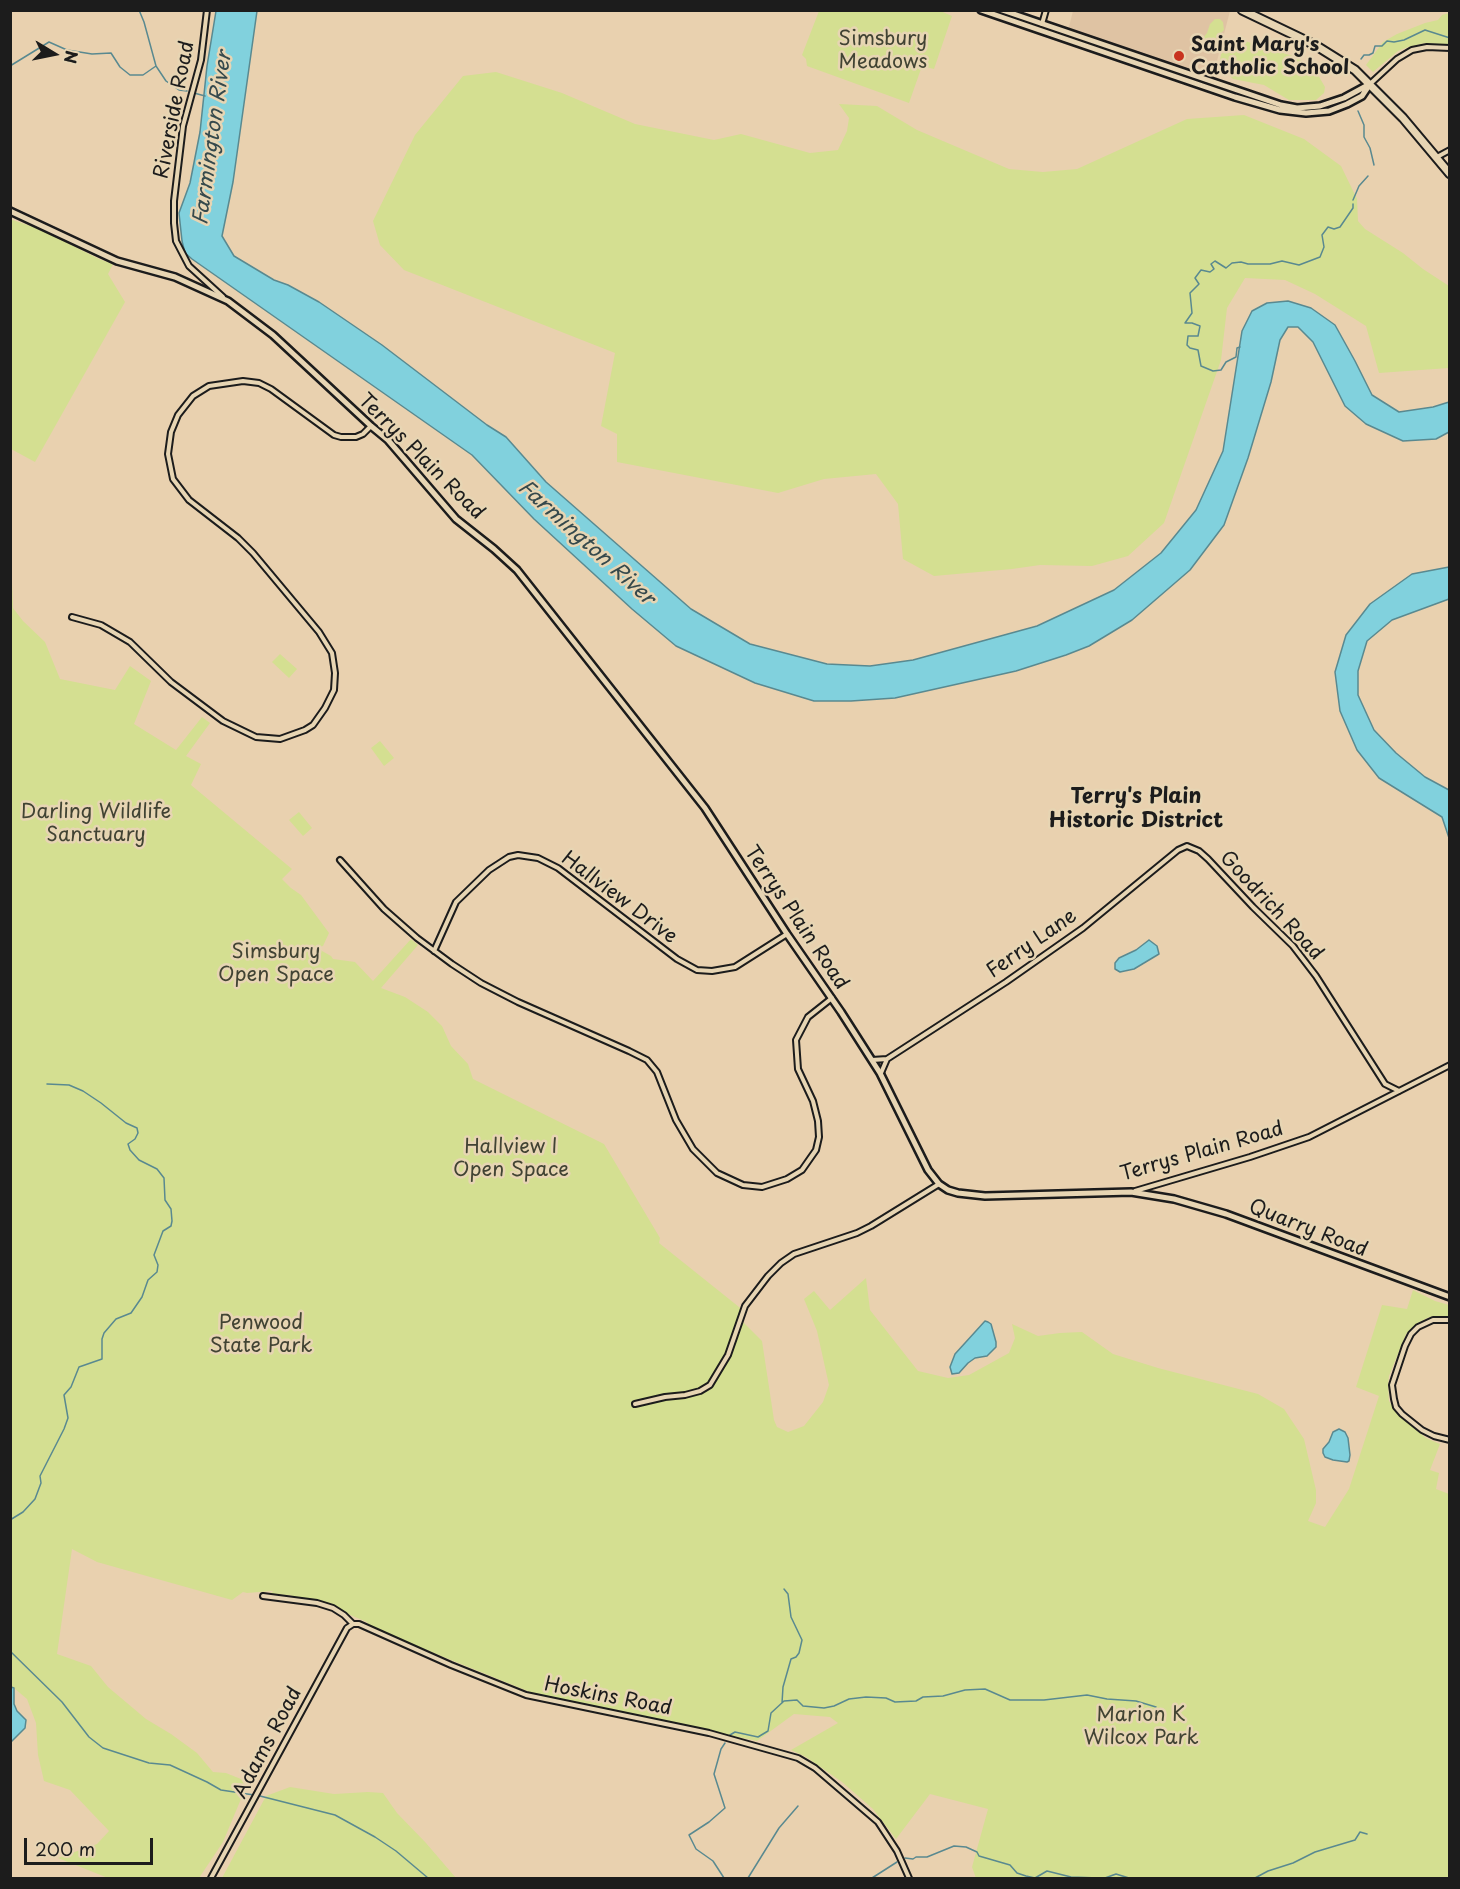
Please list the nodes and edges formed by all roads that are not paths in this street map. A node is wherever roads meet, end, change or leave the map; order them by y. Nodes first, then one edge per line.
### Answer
1 (207, 10) edge
2 (981, 10) edge
3 (1002, 10) edge
4 (1046, 10) edge
5 (1242, 10) edge
6 (1040, 28) junction
7 (1449, 48) edge
8 (1370, 84) junction
9 (1449, 150) edge
10 (1437, 157) junction
11 (1449, 174) edge
12 (10, 211) edge
13 (228, 301) junction
14 (371, 426) junction
15 (72, 617) dead end
16 (1187, 846) joint
17 (340, 860) dead end
18 (787, 934) junction
19 (434, 951) junction
20 (832, 998) junction
21 (887, 1059) junction
22 (872, 1060) junction
23 (1449, 1065) edge
24 (880, 1074) junction
25 (1385, 1084) junction
26 (1399, 1091) junction
27 (1386, 1098) junction
28 (939, 1184) junction
29 (1154, 1186) junction
30 (1131, 1192) junction
31 (1154, 1196) junction
32 (1449, 1297) edge
33 (1449, 1320) edge
34 (635, 1404) dead end
35 (1449, 1440) edge
36 (263, 1596) dead end
37 (353, 1624) junction
38 (211, 1878) edge
39 (909, 1878) edge

1 - 13 street, Riverside Road
2 - 6 street
3 - 6 street
4 - 6 street
5 - 8 highway
6 - 8 street
7 - 8 street
8 - 10 highway
9 - 10 street
10 - 11 highway
12 - 13 street, Terrys Plain Road
13 - 14 street, Terrys Plain Road
14 - 15 street
14 - 18 street, Terrys Plain Road
16 - 21 street, Ferry Lane
16 - 25 street, Goodrich Road
17 - 19 street
18 - 19 street, Hallview Drive
18 - 20 street, Terrys Plain Road
19 - 20 street
20 - 22 street, Terrys Plain Road
21 - 22 street, Ferry Lane
21 - 24 street
22 - 24 street, Terrys Plain Road
23 - 26 street, Terrys Plain Road
24 - 28 street, Terrys Plain Road
25 - 26 street
25 - 27 street, Goodrich Road
26 - 27 street, Terrys Plain Road
27 - 29 street, Terrys Plain Road
28 - 30 street, Terrys Plain Road
28 - 34 street
29 - 30 street, Terrys Plain Road
29 - 31 street
30 - 31 street, Quarry Road
31 - 32 street, Quarry Road
33 - 35 street
36 - 37 street, Hoskins Road
37 - 38 street, Adams Road
37 - 39 street, Hoskins Road

